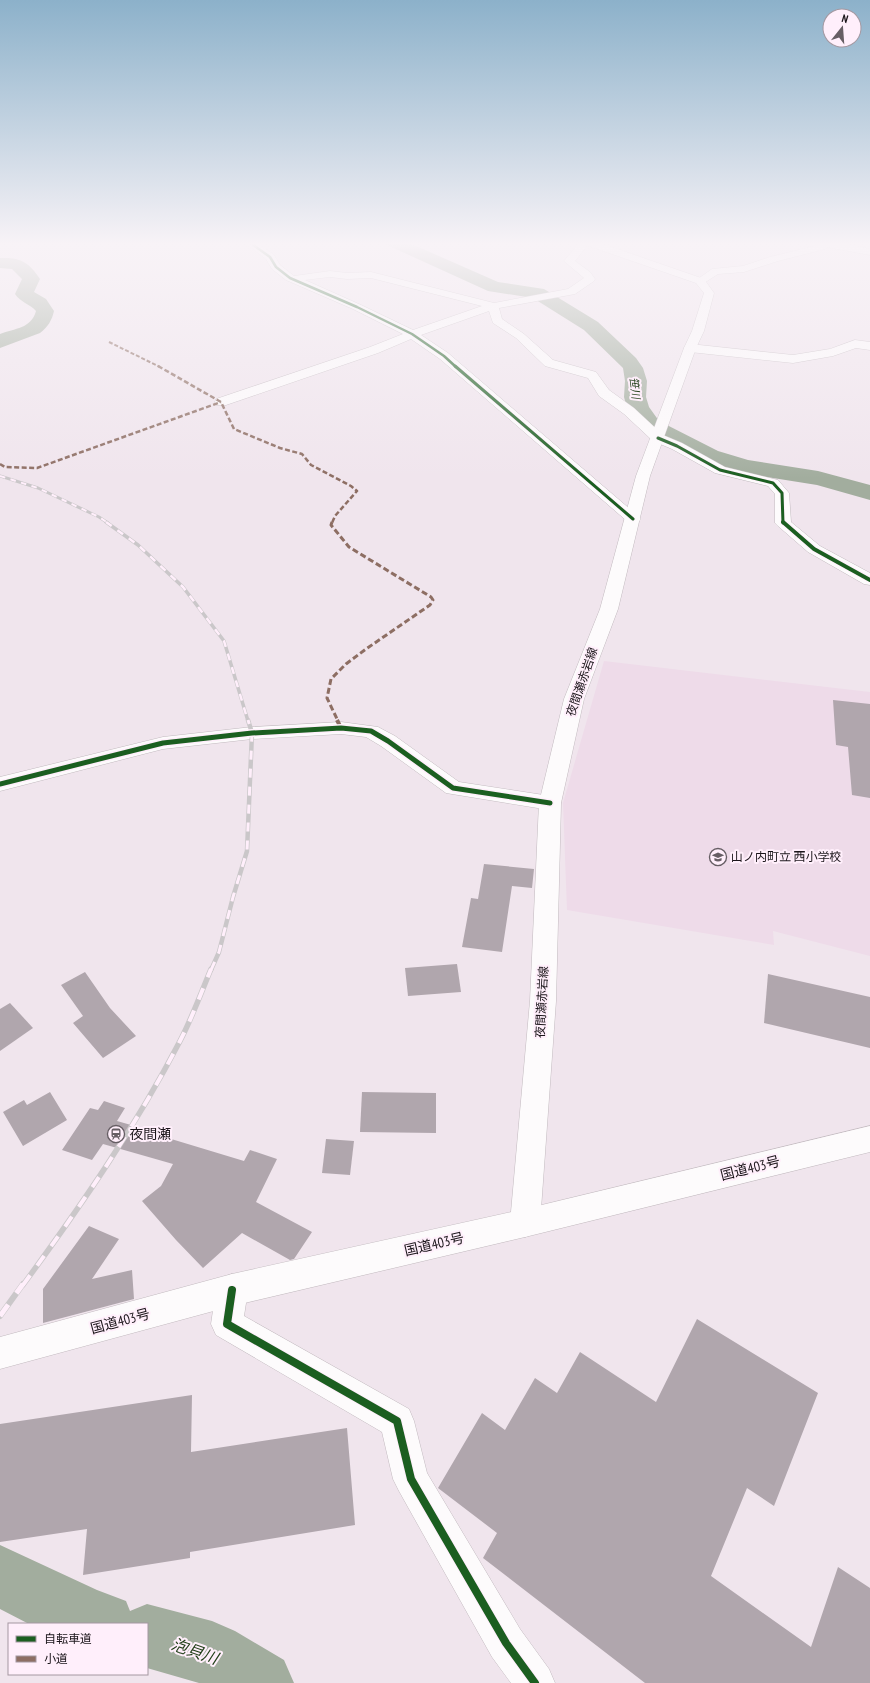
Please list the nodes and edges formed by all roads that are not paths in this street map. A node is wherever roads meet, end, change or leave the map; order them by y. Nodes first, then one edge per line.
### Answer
1 (385, 321) edge
2 (451, 321) edge
3 (497, 321) edge
4 (701, 321) edge
5 (412, 334) junction
6 (870, 346) edge
7 (690, 348) junction
8 (221, 402) dead end
9 (660, 433) junction
10 (633, 519) junction
11 (870, 580) edge
12 (0, 784) edge
13 (550, 803) junction
14 (870, 1139) edge
15 (525, 1223) junction
16 (232, 1290) junction
17 (0, 1353) edge
18 (535, 1683) edge

1 - 5 main road
2 - 5 main road
3 - 9 main road
4 - 7 main road, 夜間瀬赤岩線
5 - 8 main road
5 - 10 main road
6 - 7 main road
7 - 9 main road, 夜間瀬赤岩線
9 - 10 main road, 夜間瀬赤岩線
9 - 11 main road
10 - 13 main road, 夜間瀬赤岩線
12 - 13 main road
13 - 15 main road, 夜間瀬赤岩線
14 - 15 main road, 国道403号
15 - 16 main road, 国道403号
16 - 17 main road, 国道403号
16 - 18 main road

